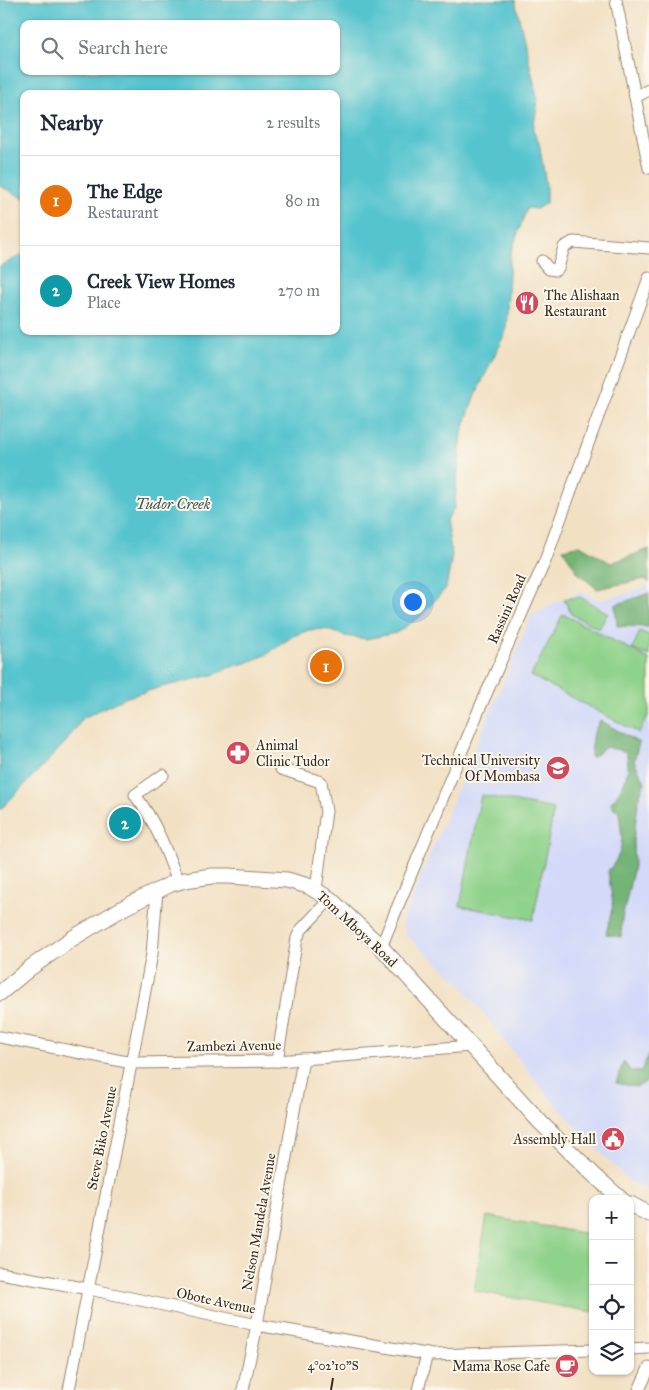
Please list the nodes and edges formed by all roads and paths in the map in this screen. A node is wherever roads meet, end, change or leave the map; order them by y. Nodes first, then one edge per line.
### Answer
1 (616, 0) edge
2 (649, 90) edge
3 (634, 97) junction
4 (649, 168) edge
5 (649, 248) edge
6 (542, 261) dead end
7 (649, 278) edge
8 (281, 769) dead end
9 (163, 774) dead end
10 (178, 882) junction
11 (157, 890) junction
12 (316, 890) junction
13 (330, 899) junction
14 (381, 947) junction
15 (0, 993) edge
16 (0, 1037) edge
17 (471, 1046) junction
18 (303, 1059) junction
19 (277, 1061) junction
20 (132, 1064) junction
21 (617, 1195) edge
22 (634, 1206) edge
23 (649, 1214) edge
24 (0, 1273) edge
25 (89, 1289) junction
26 (257, 1325) junction
27 (634, 1348) edge
28 (649, 1348) edge
29 (589, 1350) edge
30 (426, 1354) junction
31 (649, 1368) edge
32 (69, 1390) edge
33 (244, 1390) edge
34 (418, 1390) edge
35 (639, 1390) edge

1 - 3 street
2 - 3 street
3 - 4 street
5 - 6 street
7 - 14 street, Rassini Road
8 - 12 street
9 - 10 street
10 - 11 main road, Tom Mboya Road
10 - 12 main road, Tom Mboya Road
11 - 15 main road, Tom Mboya Road
11 - 20 street, Steve Biko Avenue
12 - 13 main road, Tom Mboya Road
13 - 14 main road, Tom Mboya Road
13 - 19 street
14 - 17 main road, Tom Mboya Road
16 - 20 street, Zambezi Avenue
17 - 18 street, Zambezi Avenue
17 - 21 main road, Tom Mboya Road
18 - 19 street, Zambezi Avenue
18 - 26 street, Nelson Mandela Avenue
19 - 20 street, Zambezi Avenue
20 - 25 street, Steve Biko Avenue
22 - 23 main road
24 - 25 street, Obote Avenue
25 - 26 street, Obote Avenue
25 - 32 street, Steve Biko Avenue
26 - 30 street, Obote Avenue
26 - 33 street, Nelson Mandela Avenue
27 - 28 street
29 - 30 street, Obote Avenue
30 - 34 street
31 - 35 street

